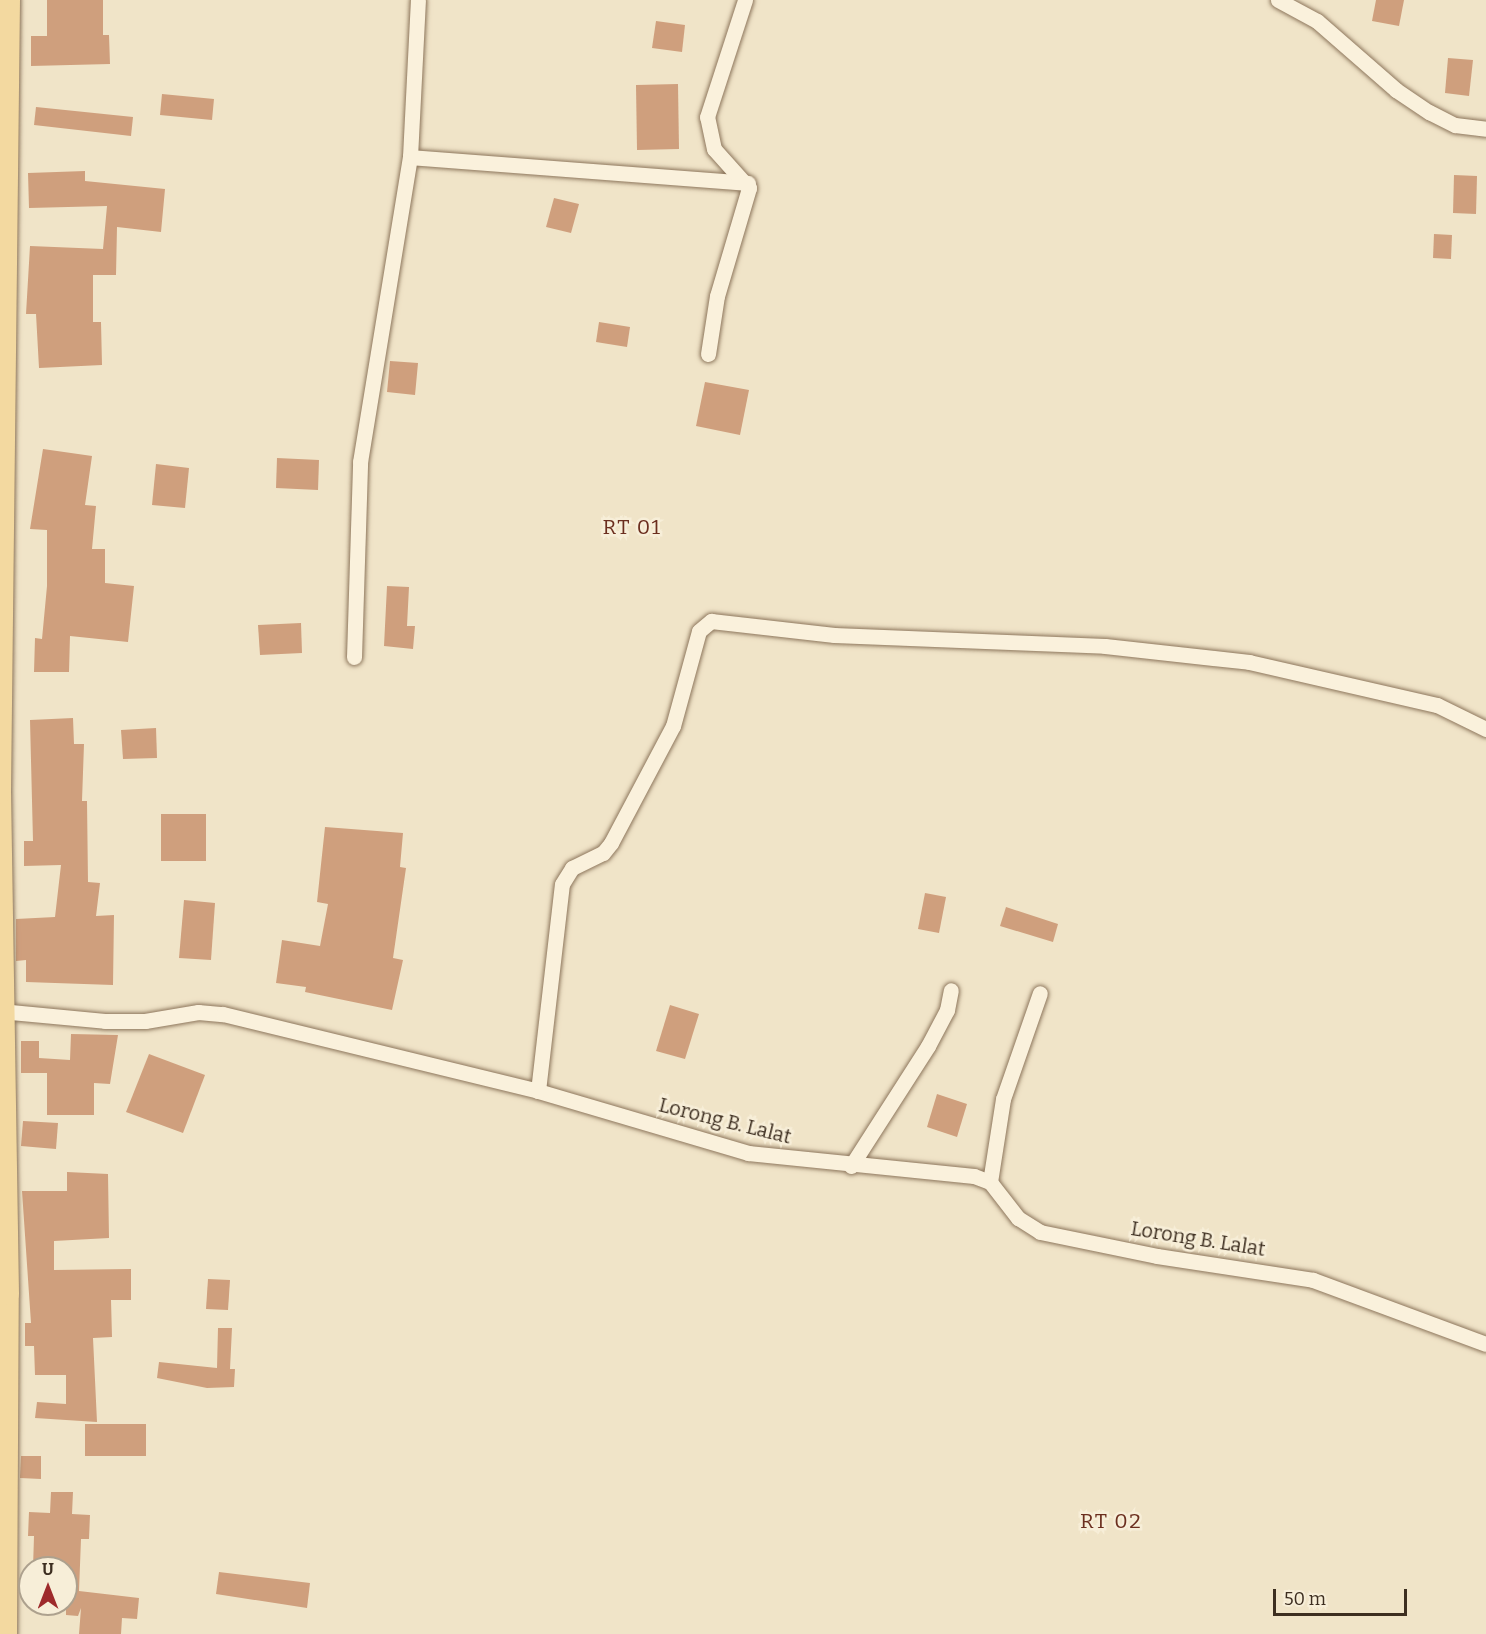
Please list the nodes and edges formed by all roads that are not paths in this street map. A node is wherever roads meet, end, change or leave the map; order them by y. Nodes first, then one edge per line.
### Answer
1 (9, 0) edge
2 (418, 0) edge
3 (745, 0) edge
4 (1278, 0) edge
5 (1486, 129) edge
6 (410, 157) junction
7 (748, 183) junction
8 (708, 354) dead end
9 (354, 657) dead end
10 (1486, 729) edge
11 (951, 990) dead end
12 (1040, 993) dead end
13 (1, 1011) edge
14 (538, 1091) junction
15 (851, 1166) junction
16 (990, 1182) junction
17 (1486, 1344) edge
18 (3, 1570) edge
19 (6, 1634) edge

1 - 13 main road
2 - 6 street
3 - 7 street
4 - 5 street
6 - 7 street
6 - 9 street
7 - 8 street
10 - 14 street
11 - 15 street
12 - 16 street
13 - 14 street, Lorong B. Lalat
13 - 18 main road
14 - 15 street, Lorong B. Lalat
15 - 16 street, Lorong B. Lalat
16 - 17 street, Lorong B. Lalat
18 - 19 main road

